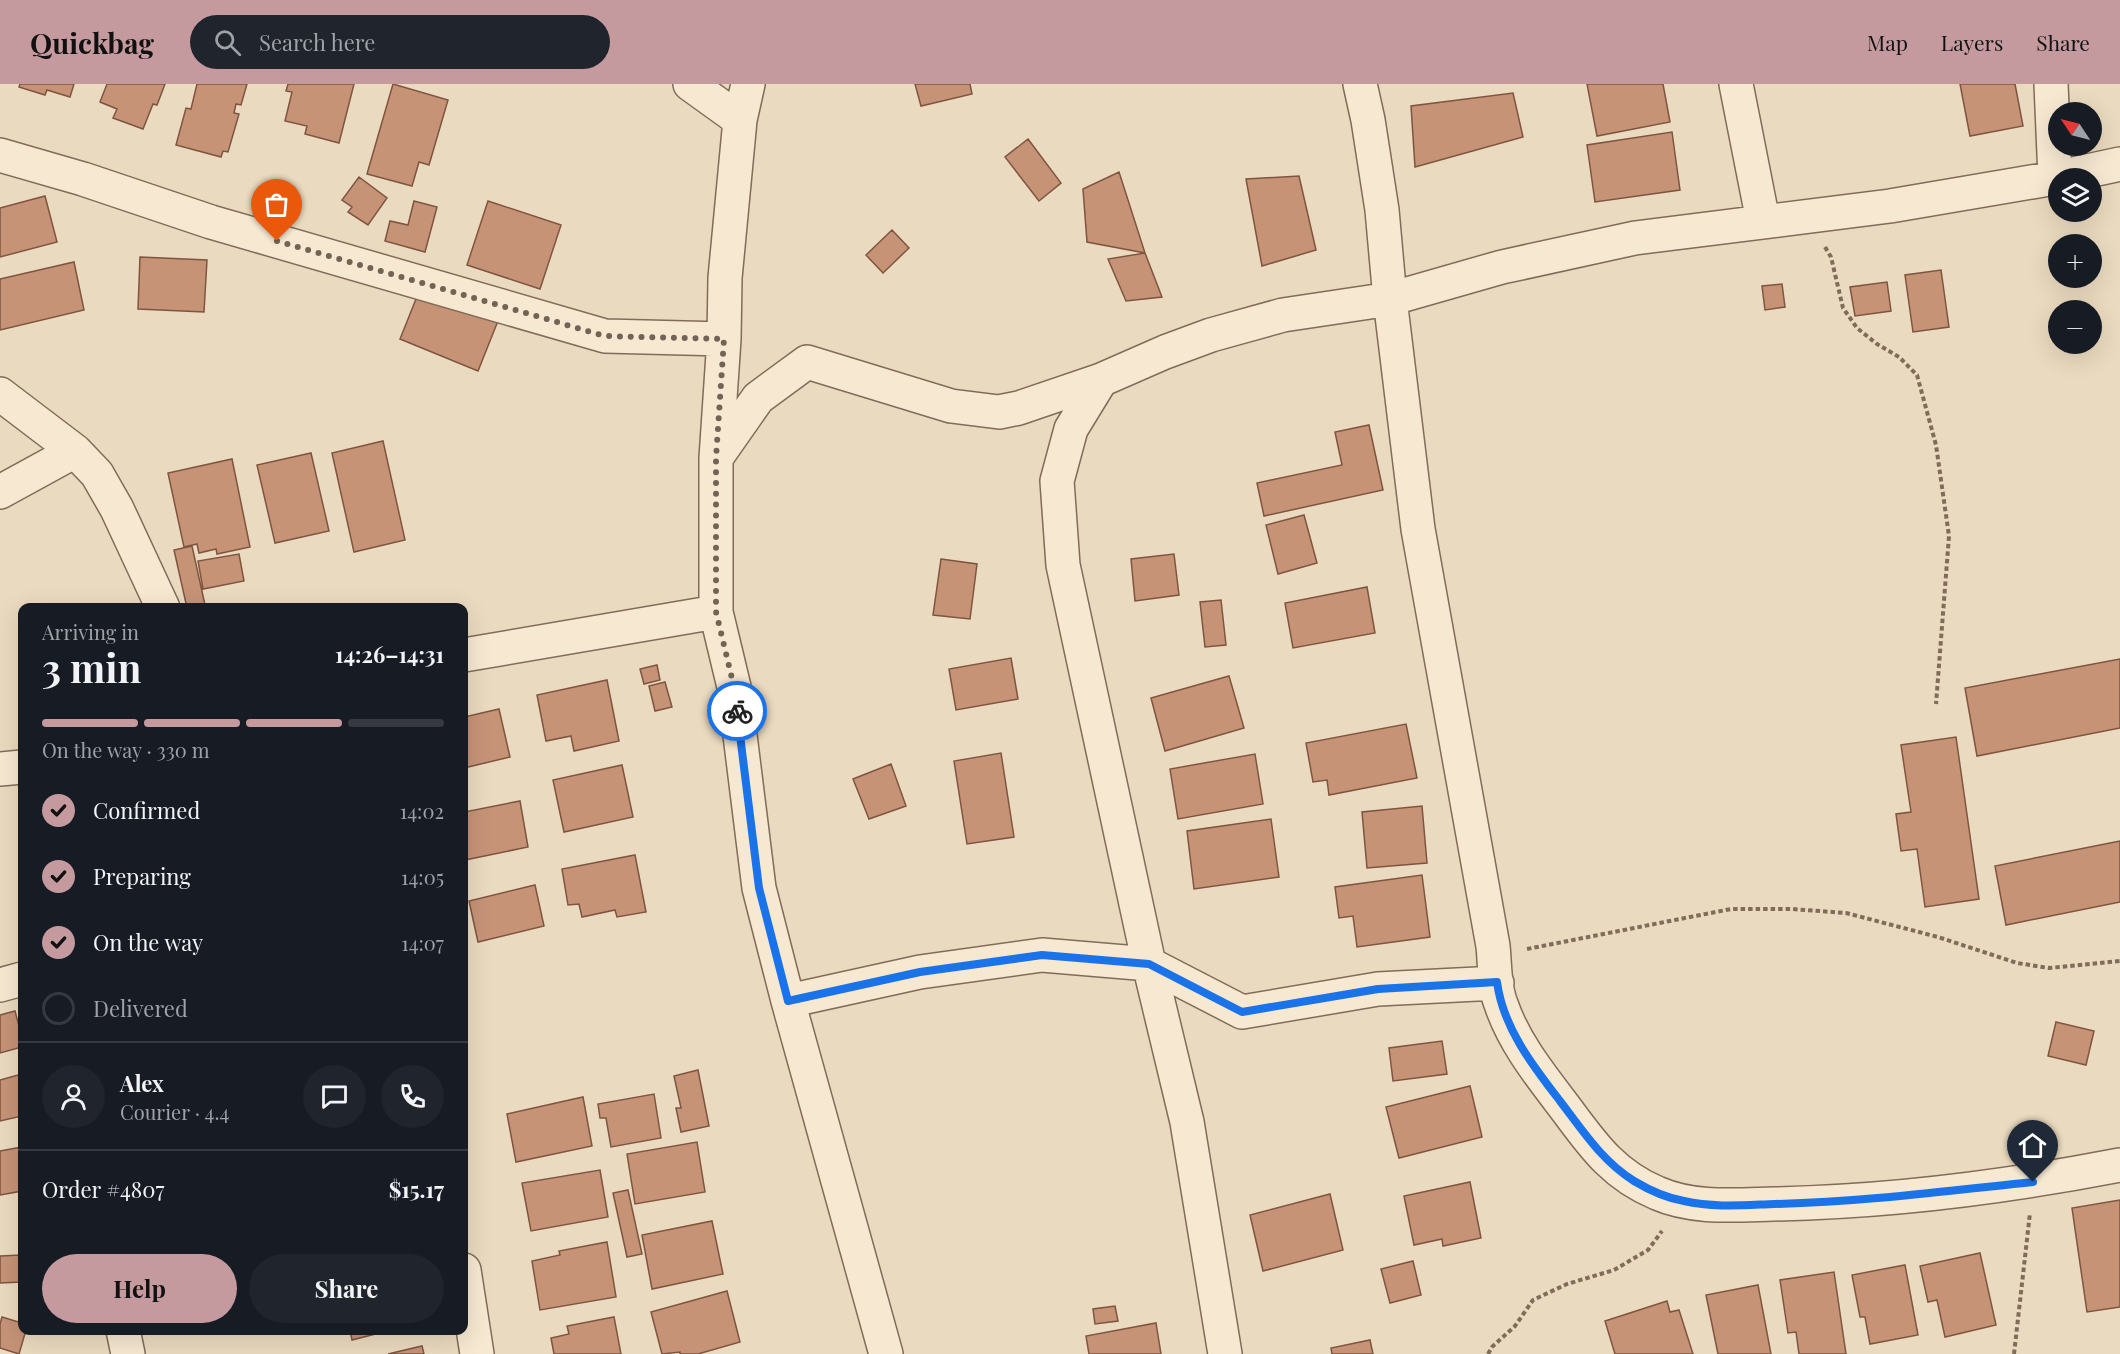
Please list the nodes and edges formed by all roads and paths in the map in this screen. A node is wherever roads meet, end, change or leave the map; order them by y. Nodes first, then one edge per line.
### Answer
1 (690, 84) edge
2 (748, 84) edge
3 (1360, 84) edge
4 (1736, 84) edge
5 (2051, 84) edge
6 (740, 120) junction
7 (0, 155) edge
8 (2120, 164) edge
9 (2055, 168) edge
10 (2101, 168) edge
11 (2048, 179) edge
12 (1799, 217) junction
13 (1762, 221) junction
14 (1390, 299) junction
15 (724, 339) junction
16 (1101, 380) junction
17 (0, 394) edge
18 (75, 452) junction
19 (716, 458) junction
20 (0, 492) edge
21 (161, 603) edge
22 (716, 612) junction
23 (468, 654) edge
24 (1936, 704) dead end
25 (2120, 961) edge
26 (1149, 964) junction
27 (1496, 969) junction
28 (18, 980) edge
29 (0, 985) edge
30 (788, 1001) junction
31 (2120, 1166) edge
32 (2033, 1182) junction
33 (1684, 1202) junction
34 (468, 1296) edge
35 (124, 1335) edge
36 (128, 1354) edge
37 (477, 1354) edge
38 (886, 1354) edge
39 (1225, 1354) edge
40 (1488, 1354) edge
41 (2014, 1354) edge

1 - 6 street
2 - 6 street
3 - 14 street
4 - 13 street
5 - 9 street
6 - 15 street
7 - 15 street
8 - 10 street
11 - 12 street
12 - 13 street
12 - 24 path
13 - 14 street
14 - 16 street
14 - 27 street
15 - 19 street
16 - 19 street
16 - 26 street
17 - 18 street
18 - 20 street
18 - 21 street
19 - 22 street
22 - 23 street
22 - 30 street
25 - 27 path
26 - 27 street
26 - 30 street
26 - 39 street
27 - 33 street
28 - 29 street
30 - 38 street
31 - 32 street
32 - 33 street
32 - 41 path
33 - 40 path
34 - 37 street
35 - 36 street

